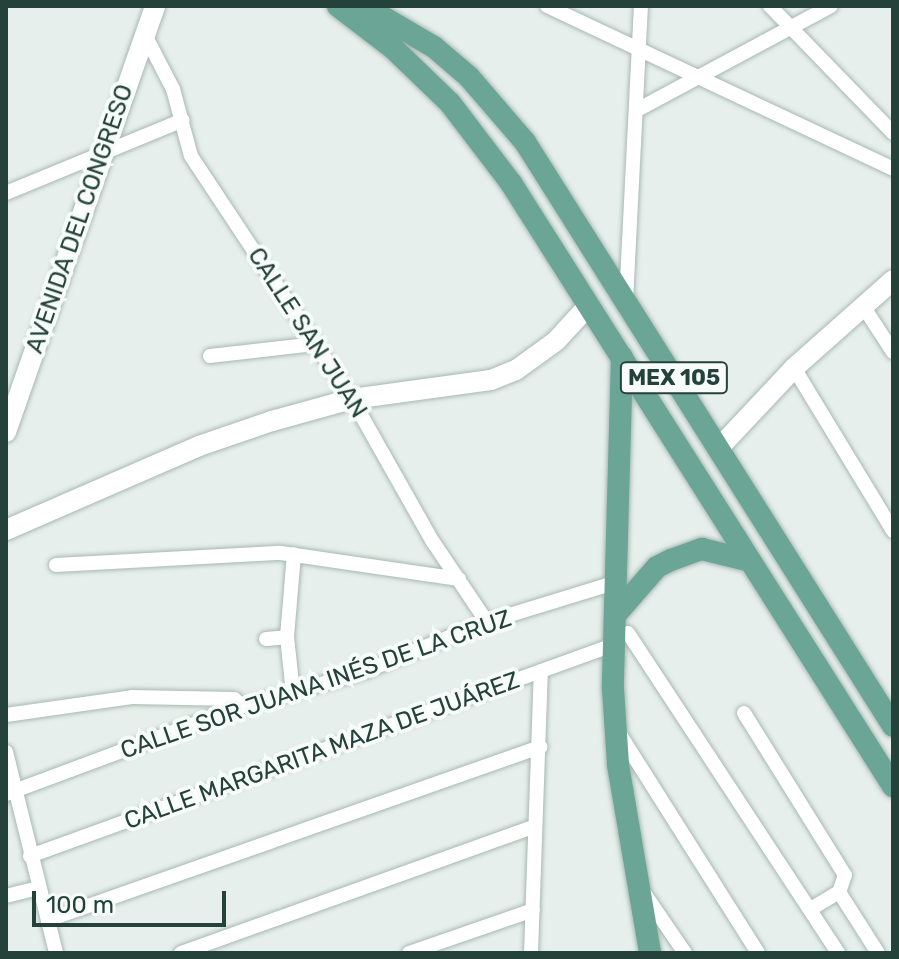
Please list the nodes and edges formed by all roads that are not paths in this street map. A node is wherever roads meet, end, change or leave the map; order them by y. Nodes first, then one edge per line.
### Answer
1 (155, 6) edge
2 (322, 6) edge
3 (338, 6) edge
4 (364, 6) edge
5 (380, 6) edge
6 (547, 6) edge
7 (641, 6) edge
8 (770, 6) edge
9 (831, 6) edge
10 (790, 27) junction
11 (145, 35) junction
12 (434, 47) junction
13 (639, 50) junction
14 (414, 73) junction
15 (699, 80) junction
16 (637, 110) junction
17 (183, 120) junction
18 (893, 133) edge
19 (102, 153) junction
20 (893, 169) edge
21 (6, 193) edge
22 (893, 280) edge
23 (626, 301) junction
24 (589, 305) junction
25 (863, 306) junction
26 (316, 344) junction
27 (893, 352) edge
28 (210, 356) dead end
29 (622, 356) junction
30 (794, 368) junction
31 (352, 399) junction
32 (6, 432) edge
33 (718, 449) junction
34 (888, 511) edge
35 (6, 530) edge
36 (893, 531) edge
37 (294, 554) junction
38 (746, 560) junction
39 (56, 565) dead end
40 (459, 579) junction
41 (617, 582) junction
42 (487, 622) junction
43 (619, 631) junction
44 (287, 637) junction
45 (266, 639) dead end
46 (541, 671) junction
47 (293, 693) junction
48 (243, 706) junction
49 (744, 713) dead end
50 (6, 715) edge
51 (615, 726) junction
52 (893, 726) edge
53 (540, 747) junction
54 (6, 752) edge
55 (893, 786) edge
56 (11, 792) edge
57 (535, 826) junction
58 (30, 856) junction
59 (639, 887) junction
60 (39, 888) junction
61 (839, 892) junction
62 (6, 896) edge
63 (811, 909) junction
64 (533, 910) junction
65 (48, 920) junction
66 (56, 953) edge
67 (181, 953) edge
68 (409, 953) edge
69 (531, 953) edge
70 (650, 953) edge
71 (685, 953) edge
72 (758, 953) edge
73 (838, 953) edge
74 (878, 953) edge

1 - 11 street, AVENIDA DEL CONGRESO
2 - 14 street, MEX 105
3 - 14 main road
4 - 12 main road
5 - 12 street, MEX 105
6 - 13 street
7 - 13 street
8 - 10 street
9 - 10 street
10 - 15 street
10 - 18 street
11 - 17 street, CALLE SAN JUAN
11 - 19 street, AVENIDA DEL CONGRESO
12 - 23 main road, MEX 105
13 - 15 street
13 - 16 street
14 - 24 main road, MEX 105
15 - 16 street
15 - 20 street
16 - 23 street
17 - 19 street
17 - 26 street, CALLE SAN JUAN
19 - 21 street
19 - 32 street, AVENIDA DEL CONGRESO
22 - 25 street
23 - 33 main road, MEX 105
24 - 29 main road, MEX 105
24 - 31 street
25 - 27 street
25 - 30 street
26 - 28 street
26 - 31 street, CALLE SAN JUAN
29 - 38 main road, MEX 105
29 - 41 main road, MEX 105
30 - 33 street
30 - 34 street
31 - 35 street
31 - 40 street, CALLE SAN JUAN
33 - 52 main road, MEX 105
34 - 36 street
37 - 39 street
37 - 40 street
37 - 44 street
38 - 43 main road
38 - 55 main road, MEX 105
40 - 42 street, CALLE SAN JUAN
41 - 42 street, CALLE SOR JUANA INÉS DE LA CRUZ
41 - 43 main road, MEX 105
42 - 47 street, CALLE SOR JUANA INÉS DE LA CRUZ
43 - 46 street, CALLE MARGARITA MAZA DE JUÁREZ
43 - 51 main road, MEX 105
43 - 63 street
44 - 45 street
44 - 47 street
46 - 53 street
46 - 58 street, CALLE MARGARITA MAZA DE JUÁREZ
47 - 48 street, CALLE SOR JUANA INÉS DE LA CRUZ
48 - 50 street
48 - 56 street, CALLE SOR JUANA INÉS DE LA CRUZ
49 - 61 street
51 - 59 main road, MEX 105
51 - 72 street
53 - 57 street
53 - 65 street
54 - 56 street
56 - 58 street
57 - 64 street
57 - 67 street
58 - 60 street
59 - 70 main road, MEX 105
59 - 71 street
60 - 62 street
60 - 65 street
61 - 63 street
61 - 74 street
63 - 73 street
64 - 68 street
64 - 69 street
65 - 66 street

